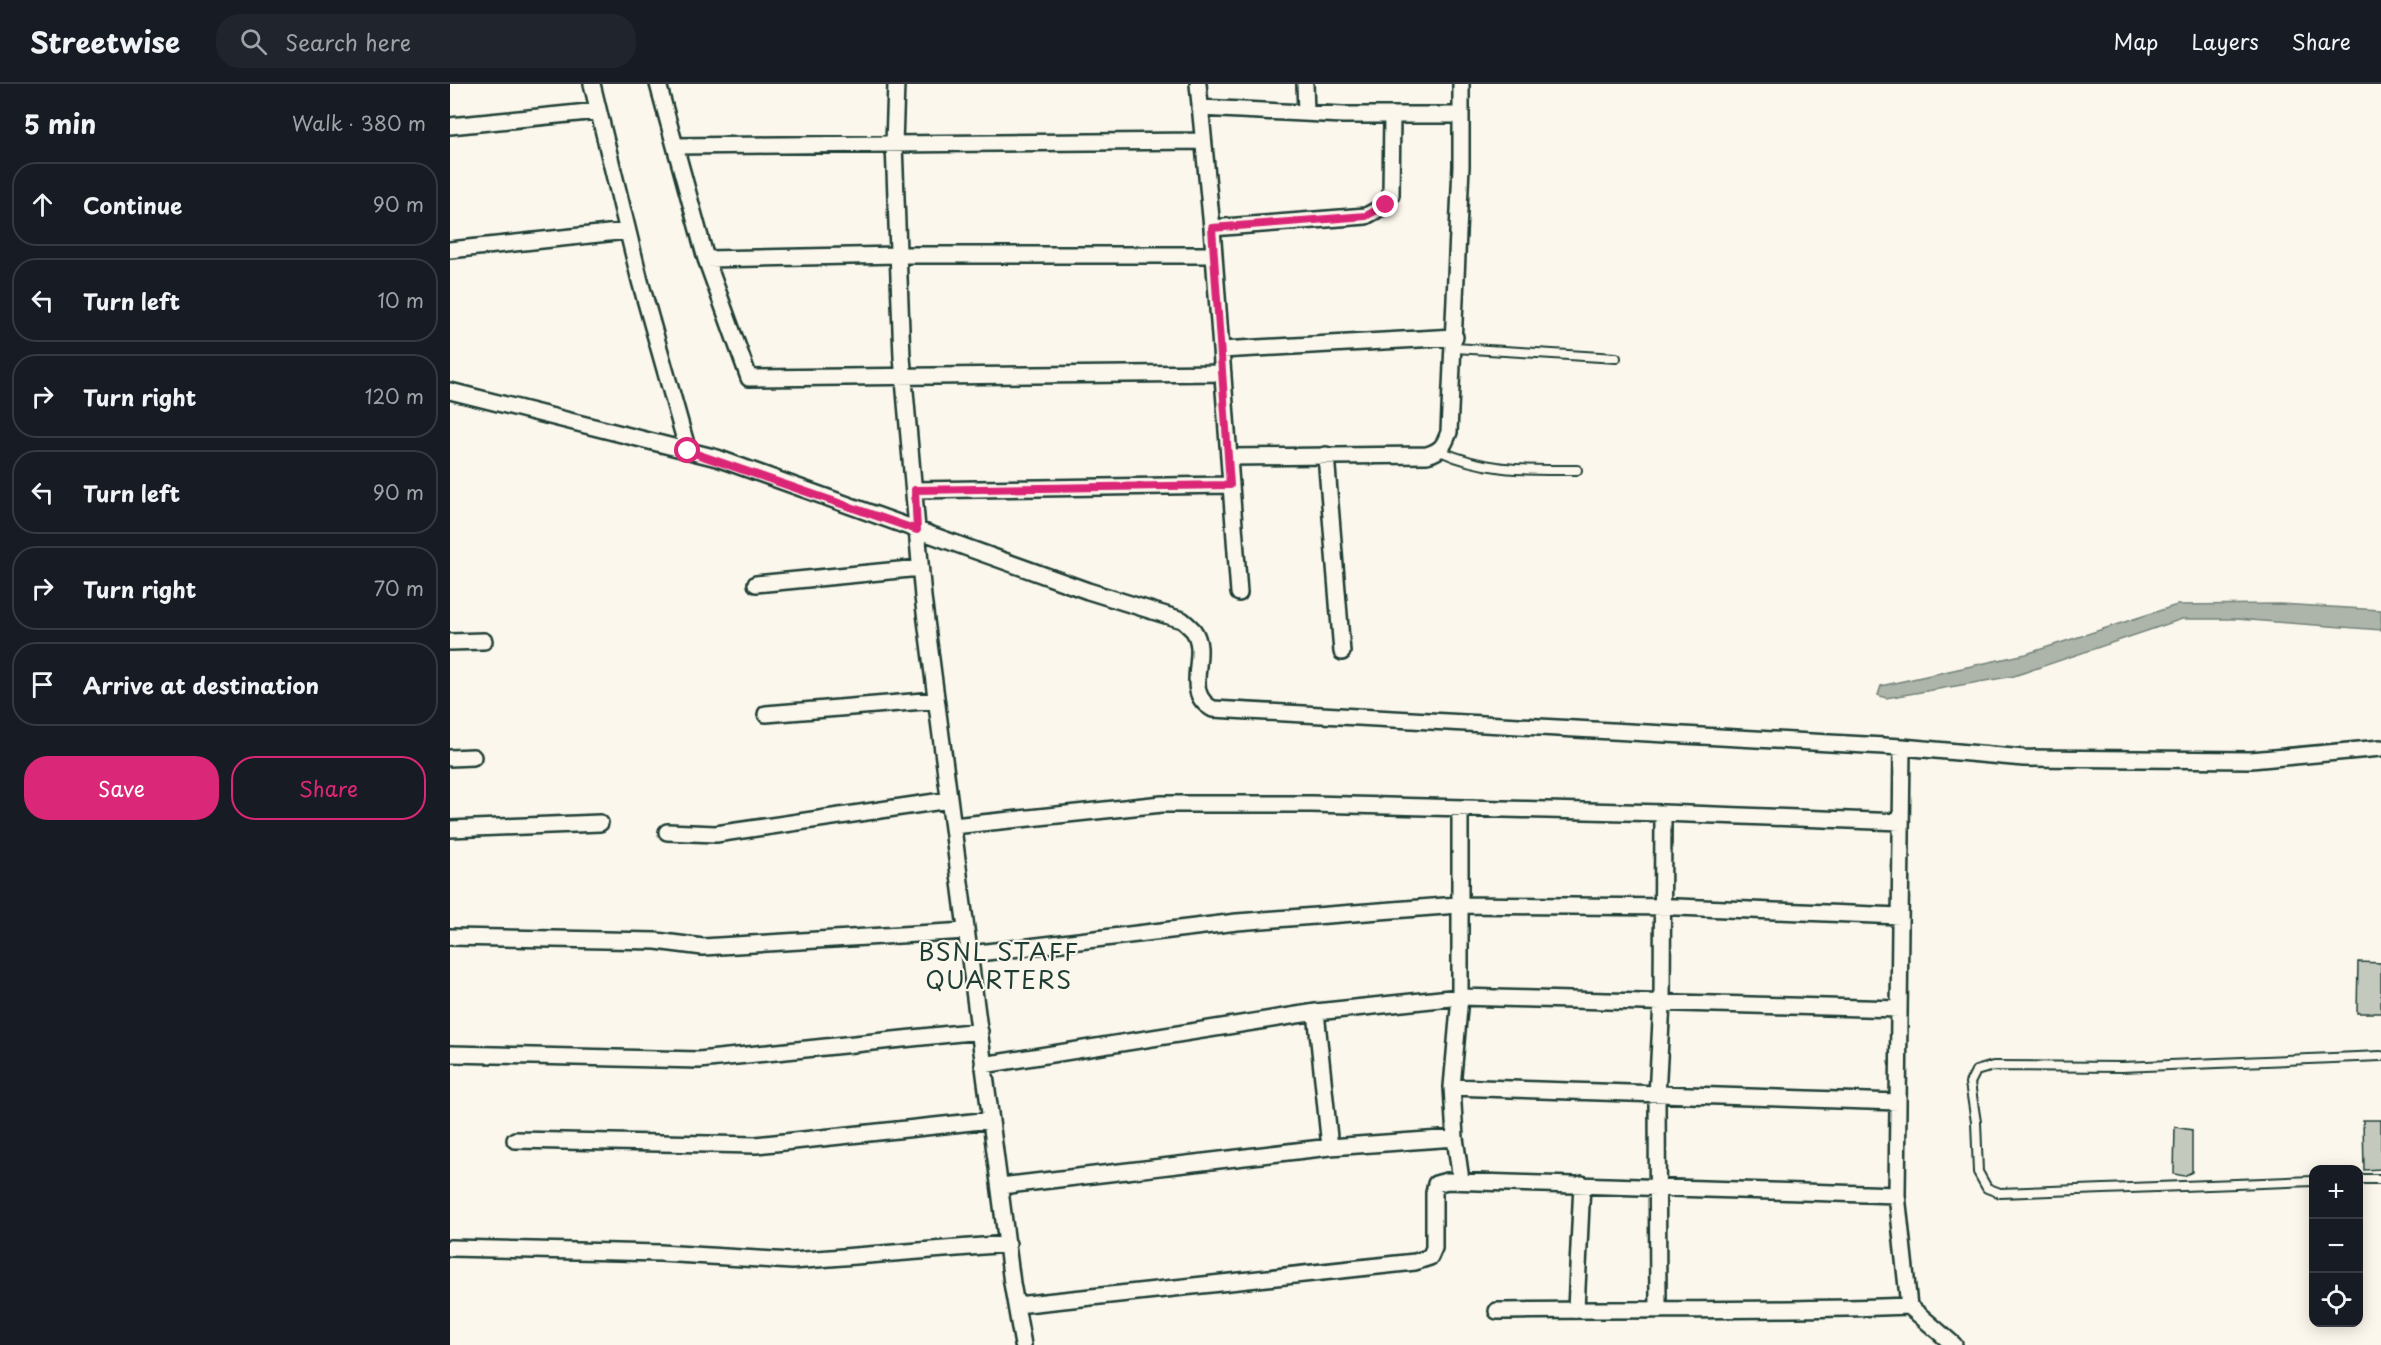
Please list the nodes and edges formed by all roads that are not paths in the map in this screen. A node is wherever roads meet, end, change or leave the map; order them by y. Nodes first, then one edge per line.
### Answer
1 (592, 84) edge
2 (658, 84) edge
3 (896, 84) edge
4 (1198, 84) edge
5 (1305, 84) edge
6 (1461, 84) edge
7 (1200, 108) junction
8 (598, 111) junction
9 (1306, 112) junction
10 (1392, 115) junction
11 (1461, 115) junction
12 (450, 126) edge
13 (1203, 141) junction
14 (894, 144) junction
15 (675, 146) junction
16 (1212, 228) junction
17 (627, 231) junction
18 (450, 250) edge
19 (898, 255) junction
20 (1214, 255) junction
21 (706, 259) junction
22 (1455, 342) junction
23 (1221, 350) junction
24 (1616, 358) dead end
25 (1223, 373) junction
26 (904, 376) junction
27 (450, 391) edge
28 (688, 451) junction
29 (1440, 451) junction
30 (1326, 455) junction
31 (1229, 457) junction
32 (1577, 470) dead end
33 (1230, 485) junction
34 (915, 490) junction
35 (917, 530) junction
36 (920, 568) junction
37 (756, 584) dead end
38 (1239, 593) dead end
39 (484, 641) dead end
40 (450, 642) edge
41 (1342, 652) dead end
42 (936, 700) junction
43 (766, 714) dead end
44 (1902, 747) junction
45 (2381, 748) edge
46 (473, 757) dead end
47 (450, 758) edge
48 (949, 800) junction
49 (1460, 810) junction
50 (1663, 813) junction
51 (1901, 822) junction
52 (600, 823) dead end
53 (953, 826) junction
54 (450, 829) edge
55 (667, 832) dead end
56 (1458, 905) junction
57 (1663, 907) junction
58 (1900, 916) junction
59 (966, 930) junction
60 (450, 937) edge
61 (970, 954) junction
62 (1460, 997) junction
63 (1662, 1002) junction
64 (1899, 1010) junction
65 (1316, 1012) junction
66 (980, 1030) junction
67 (450, 1054) edge
68 (2381, 1056) edge
69 (984, 1065) junction
70 (1452, 1087) junction
71 (1657, 1096) junction
72 (1898, 1102) junction
73 (991, 1120) junction
74 (1455, 1138) junction
75 (515, 1140) dead end
76 (1330, 1147) junction
77 (2363, 1179) edge
78 (2381, 1179) edge
79 (1461, 1180) junction
80 (2309, 1181) edge
81 (1582, 1184) junction
82 (1001, 1186) junction
83 (1659, 1187) junction
84 (1897, 1195) junction
85 (1008, 1244) junction
86 (450, 1248) edge
87 (1017, 1305) junction
88 (1909, 1306) junction
89 (1658, 1308) junction
90 (1576, 1309) junction
91 (1497, 1311) dead end
92 (1023, 1345) edge
93 (1954, 1345) edge

1 - 8 street
2 - 15 street
3 - 14 street
4 - 7 street
5 - 9 street
6 - 11 street
7 - 9 street
7 - 13 street
8 - 12 street
8 - 17 street
9 - 10 street
10 - 11 street
10 - 16 street
11 - 22 street
13 - 14 street
13 - 16 street
14 - 15 street
14 - 19 street
15 - 21 street
16 - 20 street
17 - 18 street
17 - 28 street
19 - 20 street
19 - 21 street
19 - 26 street
20 - 23 street
21 - 26 street
22 - 23 street
22 - 24 lane
22 - 29 street
23 - 25 street
25 - 26 street
25 - 31 street
26 - 34 street
27 - 28 street
28 - 35 street
29 - 30 street
29 - 32 lane
30 - 31 street
30 - 41 street
31 - 33 street
33 - 34 street
33 - 38 street
34 - 35 street
35 - 36 street
35 - 44 street
36 - 37 street
36 - 42 street
39 - 40 street
42 - 43 street
42 - 48 street
44 - 45 street
44 - 51 street
46 - 47 street
48 - 53 street
48 - 55 street
49 - 50 street
49 - 53 street
49 - 56 street
50 - 51 street
50 - 57 street
51 - 58 street
52 - 54 street
53 - 59 street
56 - 57 street
56 - 61 street
56 - 62 street
57 - 58 street
57 - 63 street
58 - 64 street
59 - 60 street
59 - 61 street
61 - 66 street
62 - 63 street
62 - 65 street
62 - 70 street
63 - 64 street
63 - 71 street
64 - 72 street
65 - 69 street
65 - 76 street
66 - 67 street
66 - 69 street
68 - 80 lane
69 - 73 street
70 - 71 street
70 - 74 street
71 - 72 street
71 - 83 street
72 - 84 street
73 - 75 street
73 - 82 street
74 - 76 street
74 - 79 street
76 - 82 street
77 - 78 lane
79 - 81 street
79 - 87 street
81 - 83 street
81 - 90 street
82 - 85 street
83 - 84 street
83 - 89 street
84 - 88 street
85 - 86 street
85 - 87 street
87 - 92 street
88 - 89 street
88 - 93 street
89 - 90 street
90 - 91 street

